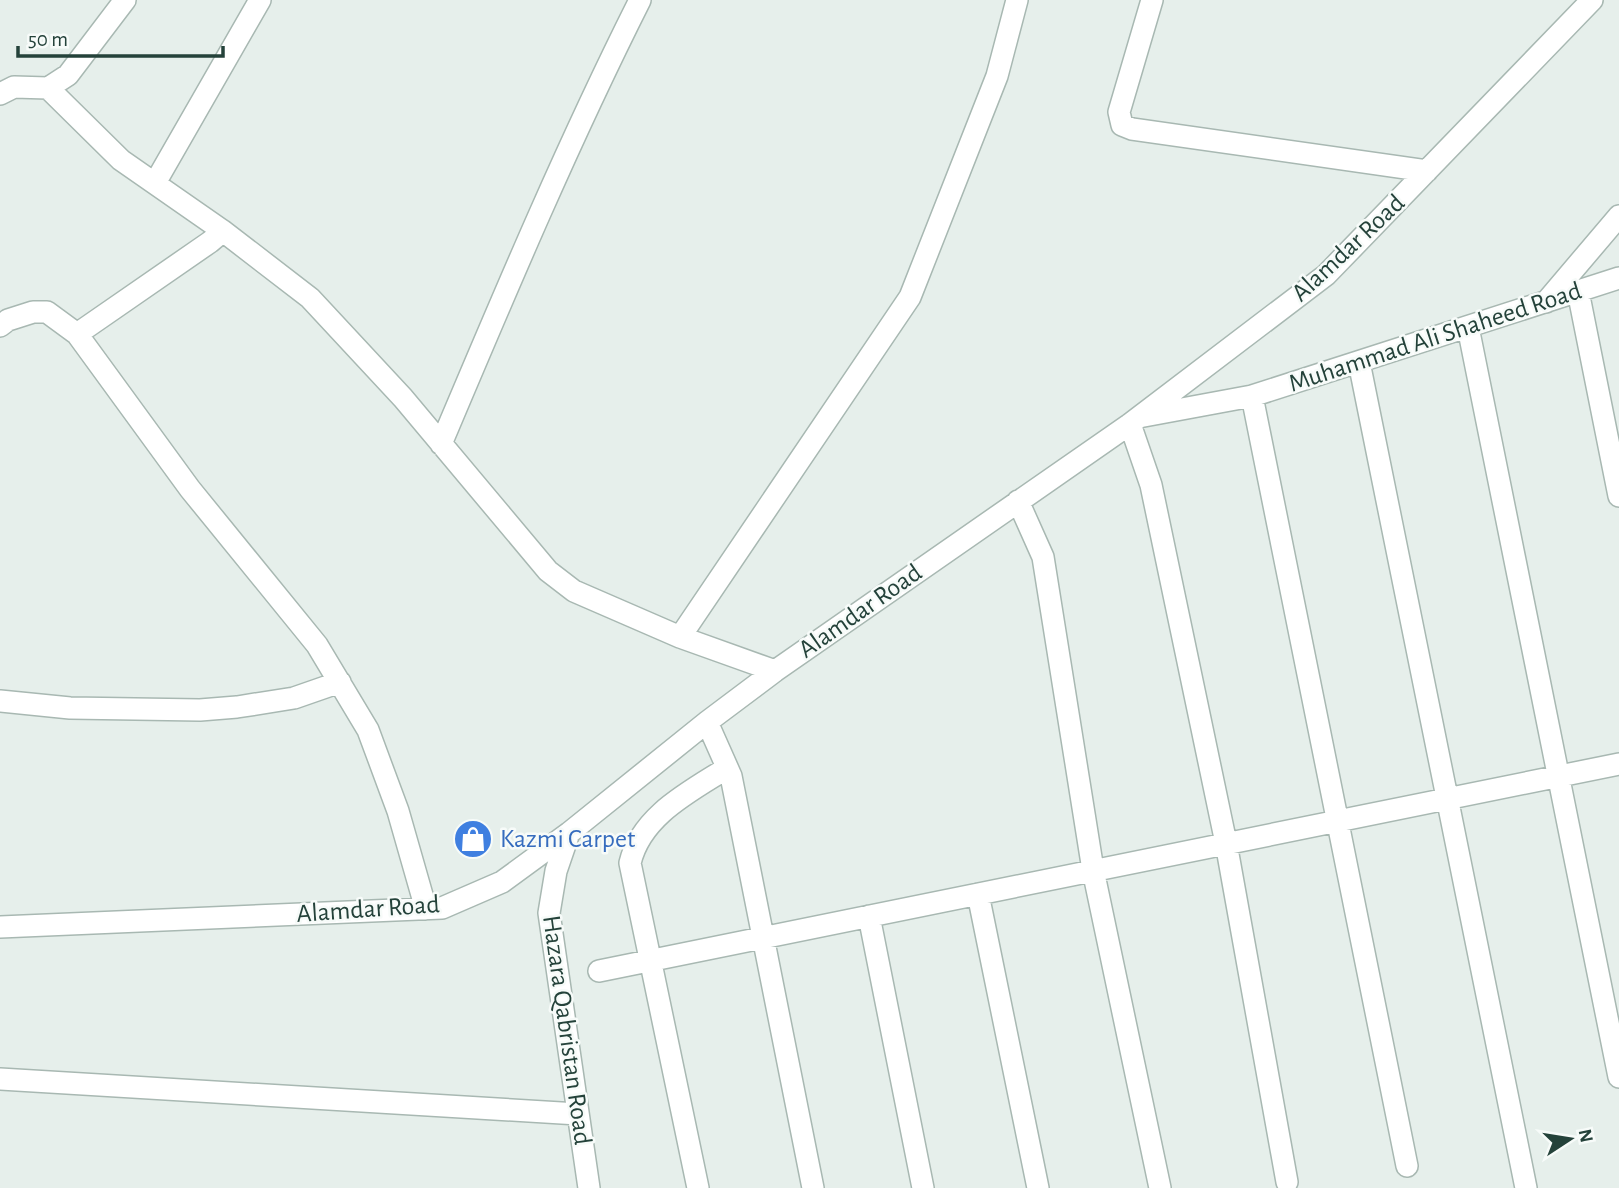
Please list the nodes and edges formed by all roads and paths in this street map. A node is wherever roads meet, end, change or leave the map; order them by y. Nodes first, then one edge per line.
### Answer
1 (125, 0) edge
2 (260, 0) edge
3 (640, 0) edge
4 (1017, 0) edge
5 (1152, 0) edge
6 (1592, 0) edge
7 (48, 88) junction
8 (0, 94) edge
9 (1427, 171) junction
10 (155, 183) junction
11 (1619, 216) edge
12 (223, 231) junction
13 (1619, 278) edge
14 (1578, 291) junction
15 (1546, 302) junction
16 (0, 326) edge
17 (1468, 327) junction
18 (76, 334) junction
19 (1359, 362) junction
20 (1252, 397) junction
21 (1135, 421) junction
22 (441, 444) junction
23 (1619, 496) edge
24 (1018, 501) junction
25 (680, 637) junction
26 (775, 671) junction
27 (340, 682) junction
28 (0, 701) edge
29 (707, 722) junction
30 (1619, 764) edge
31 (727, 768) junction
32 (1558, 776) junction
33 (1448, 799) junction
34 (1338, 821) junction
35 (569, 833) junction
36 (1226, 844) junction
37 (1093, 870) junction
38 (978, 894) junction
39 (426, 909) junction
40 (869, 916) junction
41 (0, 927) edge
42 (762, 937) junction
43 (652, 960) junction
44 (599, 971) dead end
45 (1619, 1077) edge
46 (0, 1079) edge
47 (578, 1114) junction
48 (1407, 1166) dead end
49 (1286, 1182) dead end
50 (589, 1188) edge
51 (698, 1188) edge
52 (813, 1188) edge
53 (923, 1188) edge
54 (1038, 1188) edge
55 (1160, 1188) edge
56 (1526, 1188) edge

1 - 7 street
2 - 10 street
3 - 22 street
4 - 25 street
5 - 9 street
6 - 9 street, Alamdar Road
7 - 8 street
7 - 10 street
9 - 21 street, Alamdar Road
10 - 12 street
11 - 15 street
12 - 18 street
12 - 22 street
13 - 14 street, Muhammad Ali Shaheed Road
14 - 15 street, Muhammad Ali Shaheed Road
14 - 23 street
15 - 17 street, Muhammad Ali Shaheed Road
16 - 18 street
17 - 19 street, Muhammad Ali Shaheed Road
17 - 32 street
18 - 27 street
19 - 20 street, Muhammad Ali Shaheed Road
19 - 33 street
20 - 21 street, Muhammad Ali Shaheed Road
20 - 34 street
21 - 24 street, Alamdar Road
21 - 36 street
22 - 25 street
24 - 26 street, Alamdar Road
24 - 37 street
25 - 26 street
26 - 29 street, Alamdar Road
27 - 28 street
27 - 39 street
29 - 31 street
29 - 35 street, Alamdar Road
30 - 32 street
31 - 42 street
31 - 43 street
32 - 33 street
32 - 45 street
33 - 34 street
33 - 56 street
34 - 36 street
34 - 48 street
35 - 39 street, Alamdar Road
35 - 47 street, Hazara Qabristan Road
36 - 37 street
36 - 49 street
37 - 38 street
37 - 55 street
38 - 40 street
38 - 54 street
39 - 41 street, Alamdar Road
40 - 42 street
40 - 53 street
42 - 43 street
42 - 52 street
43 - 44 street
43 - 51 street
46 - 47 street
47 - 50 street, Hazara Qabristan Road

